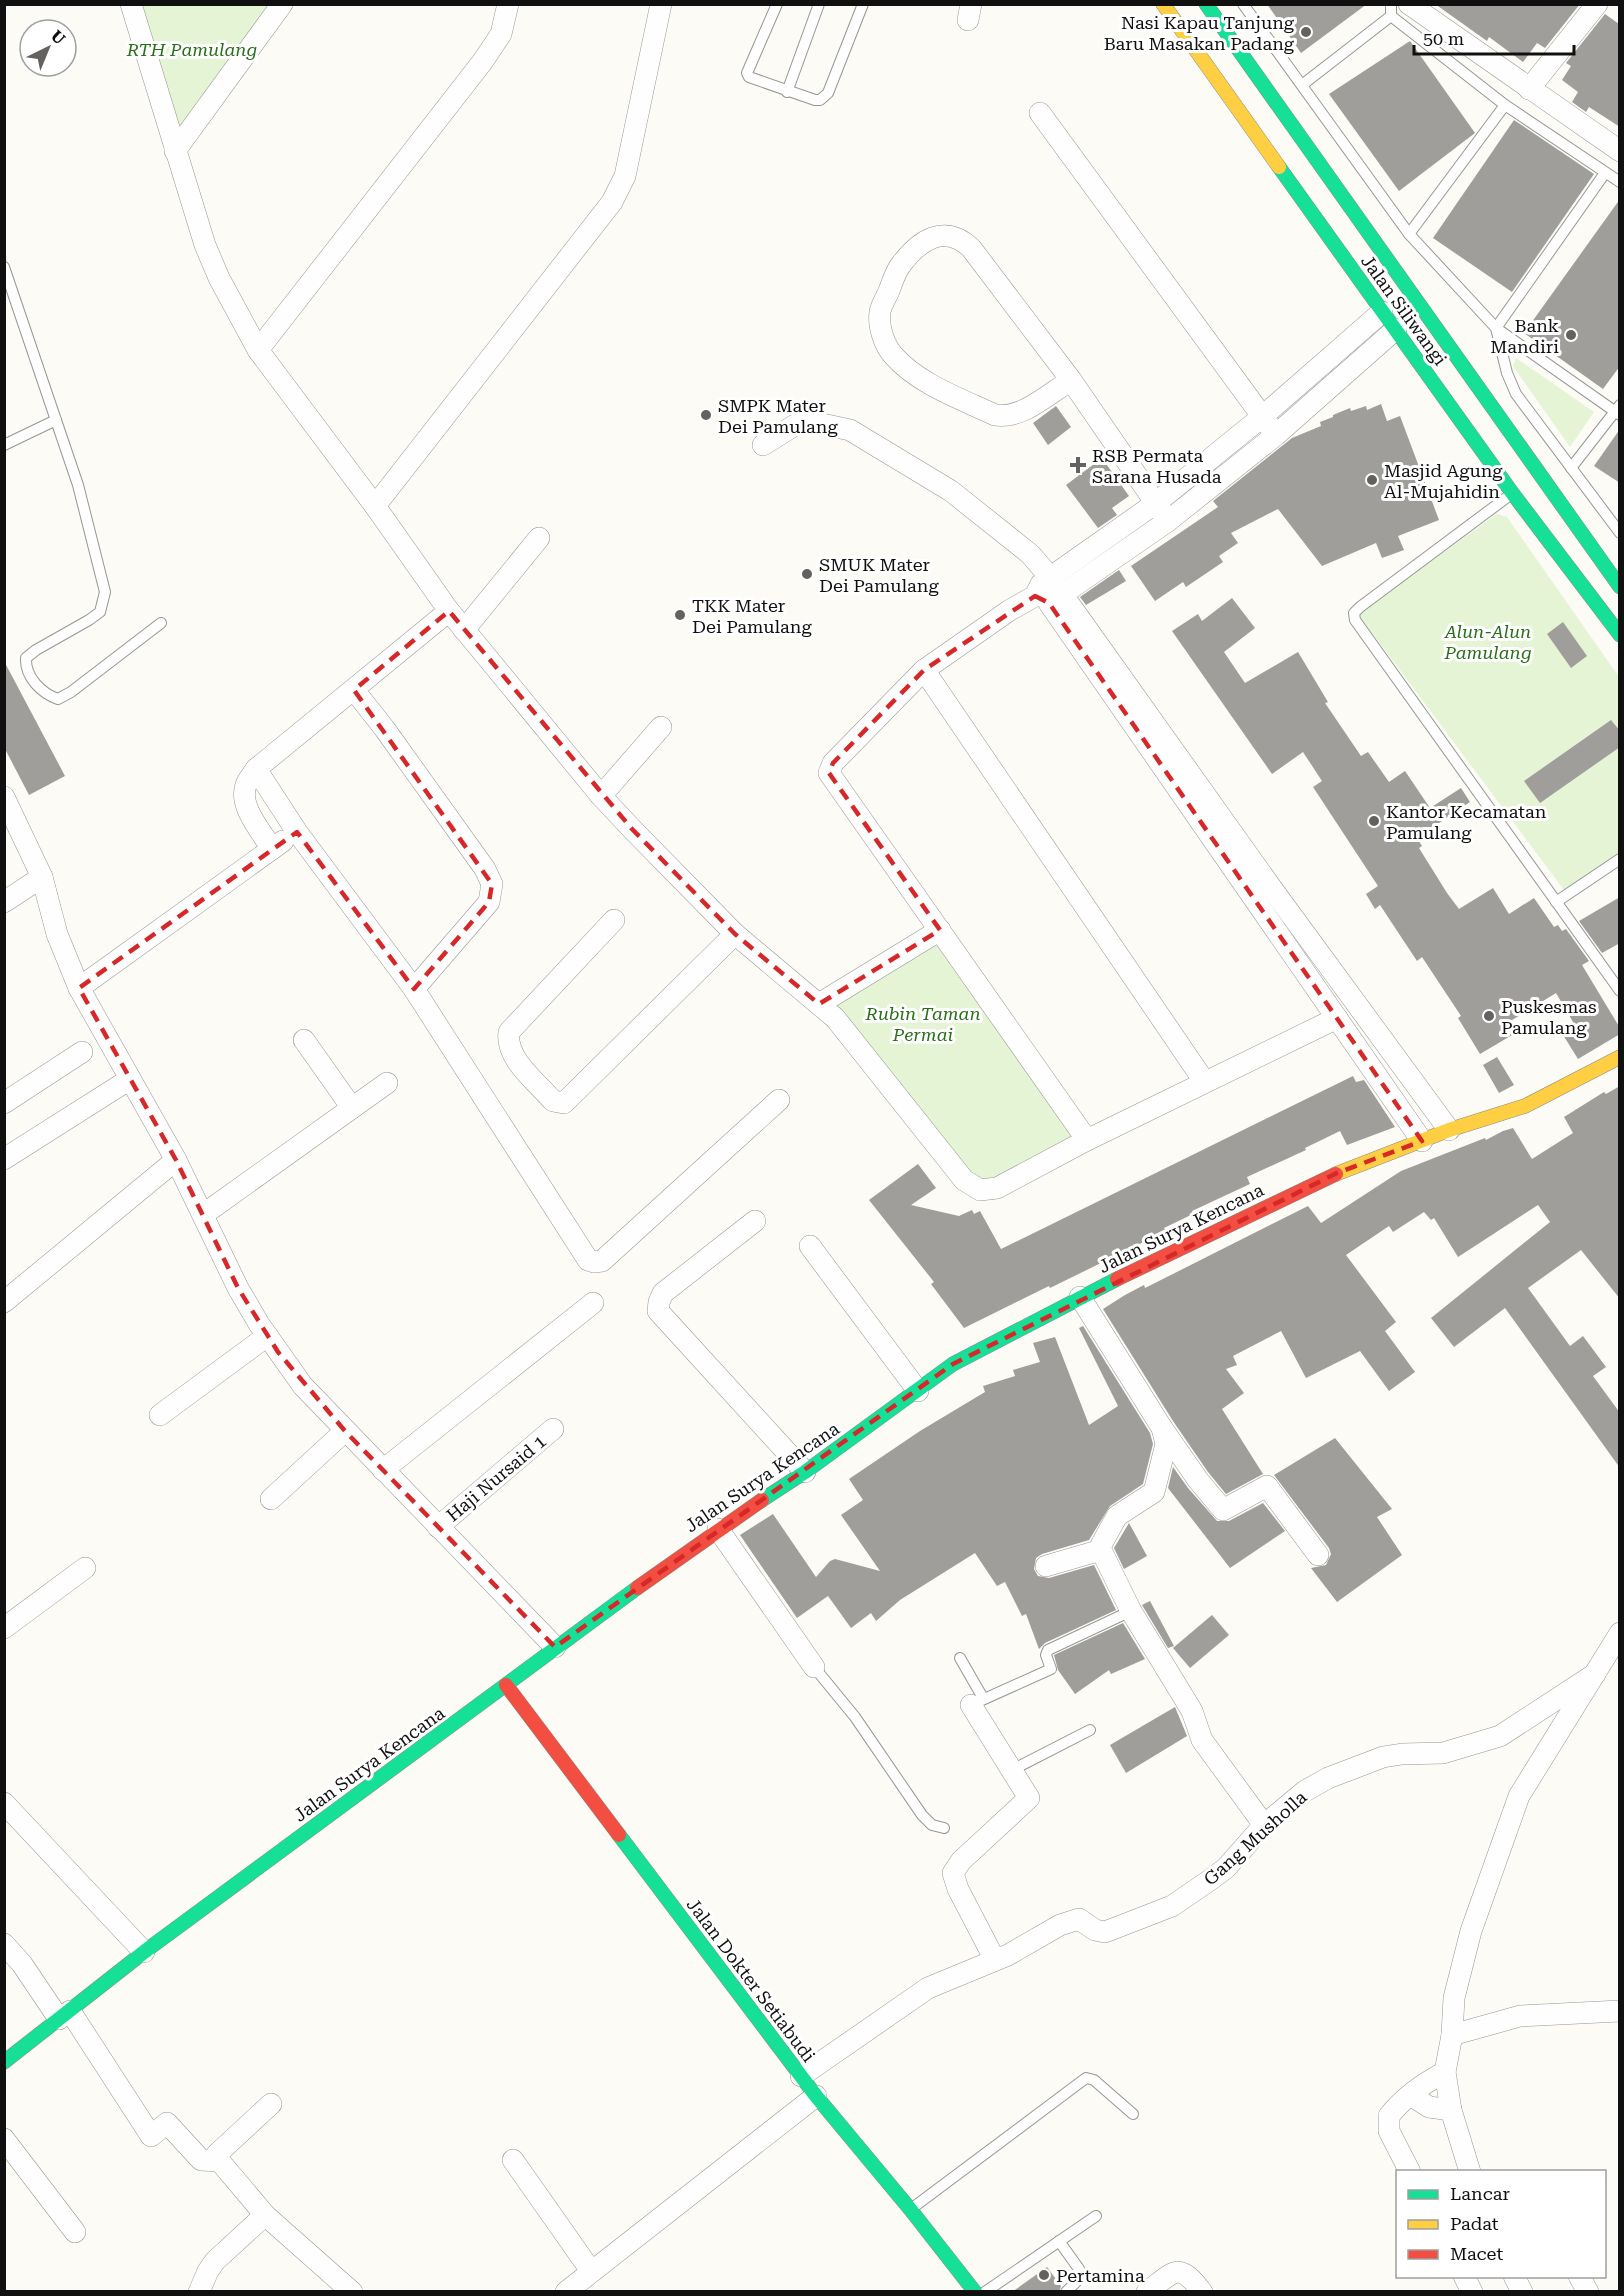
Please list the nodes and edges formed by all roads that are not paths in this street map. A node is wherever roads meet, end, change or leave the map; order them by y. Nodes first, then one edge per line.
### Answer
1 (131, 4) edge
2 (282, 4) edge
3 (508, 4) edge
4 (661, 4) edge
5 (777, 4) edge
6 (819, 4) edge
7 (863, 4) edge
8 (1163, 4) edge
9 (1206, 4) edge
10 (1243, 4) edge
11 (1596, 4) edge
12 (1397, 8) edge
13 (1302, 85) junction
14 (1529, 89) junction
15 (787, 92) junction
16 (1505, 105) junction
17 (1040, 113) dead end
18 (175, 151) junction
19 (1620, 151) edge
20 (1605, 173) junction
21 (1620, 182) edge
22 (1409, 234) junction
23 (4, 267) edge
24 (1382, 312) junction
25 (1496, 328) junction
26 (1396, 329) junction
27 (258, 350) junction
28 (1071, 380) junction
29 (1618, 411) edge
30 (1263, 416) junction
31 (56, 420) junction
32 (1276, 435) junction
33 (4, 445) edge
34 (763, 446) dead end
35 (1571, 468) junction
36 (1513, 494) junction
37 (1156, 503) junction
38 (375, 506) junction
39 (1168, 521) junction
40 (1620, 533) edge
41 (539, 538) dead end
42 (1050, 577) junction
43 (1620, 587) edge
44 (1049, 598) junction
45 (449, 611) junction
46 (160, 623) dead end
47 (464, 630) junction
48 (1620, 635) edge
49 (924, 670) junction
50 (354, 690) junction
51 (661, 727) dead end
52 (256, 769) junction
53 (601, 796) junction
54 (4, 797) edge
55 (297, 832) junction
56 (272, 849) junction
57 (1620, 859) edge
58 (42, 877) junction
59 (1265, 896) junction
60 (4, 902) edge
61 (1556, 902) junction
62 (614, 920) dead end
63 (940, 930) junction
64 (735, 934) junction
65 (79, 988) junction
66 (414, 989) junction
67 (1620, 991) edge
68 (819, 1004) junction
69 (1337, 1018) junction
70 (304, 1040) dead end
71 (82, 1052) dead end
72 (1620, 1058) edge
73 (130, 1079) junction
74 (1204, 1082) junction
75 (387, 1083) dead end
76 (780, 1100) dead end
77 (4, 1103) edge
78 (352, 1108) junction
79 (1449, 1130) junction
80 (1087, 1140) junction
81 (1422, 1141) junction
82 (4, 1159) edge
83 (176, 1160) junction
84 (204, 1214) junction
85 (755, 1221) dead end
86 (810, 1246) dead end
87 (1080, 1297) junction
88 (4, 1302) edge
89 (593, 1303) dead end
90 (267, 1336) junction
91 (918, 1391) junction
92 (160, 1415) dead end
93 (1162, 1428) junction
94 (553, 1429) dead end
95 (345, 1431) junction
96 (383, 1470) junction
97 (805, 1472) junction
98 (271, 1499) dead end
99 (438, 1527) junction
100 (718, 1529) junction
101 (1101, 1550) junction
102 (1318, 1555) dead end
103 (1046, 1566) dead end
104 (85, 1568) dead end
105 (1131, 1611) junction
106 (4, 1628) edge
107 (1620, 1633) edge
108 (555, 1647) junction
109 (960, 1659) dead end
110 (814, 1667) joint
111 (1595, 1674) junction
112 (506, 1685) junction
113 (977, 1701) junction
114 (1090, 1730) dead end
115 (1012, 1770) junction
116 (4, 1803) edge
117 (1264, 1825) junction
118 (944, 1828) dead end
119 (4, 1944) edge
120 (144, 1952) junction
121 (995, 1960) junction
122 (1620, 2011) edge
123 (64, 2015) junction
124 (1452, 2035) junction
125 (4, 2062) edge
126 (1445, 2072) junction
127 (801, 2076) junction
128 (816, 2096) junction
129 (1412, 2096) junction
130 (271, 2104) dead end
131 (1451, 2110) junction
132 (1133, 2114) dead end
133 (4, 2139) edge
134 (513, 2160) dead end
135 (218, 2161) junction
136 (1409, 2170) edge
137 (1469, 2170) edge
138 (910, 2209) junction
139 (265, 2215) junction
140 (1096, 2216) dead end
141 (75, 2232) dead end
142 (1059, 2241) junction
143 (591, 2271) junction
144 (1465, 2278) edge
145 (1581, 2278) edge
146 (347, 2290) edge
147 (199, 2292) edge
148 (566, 2292) edge
149 (975, 2292) edge
150 (985, 2292) edge
151 (1066, 2292) edge
152 (1147, 2292) edge
153 (1202, 2292) edge
154 (1472, 2292) edge
155 (1588, 2292) edge

1 - 18 street
2 - 18 street
3 - 27 street
4 - 38 street
5 - 15 lane
6 - 15 lane
7 - 15 lane
8 - 24 main road, Jalan Siliwangi
9 - 43 main road, Jalan Siliwangi
10 - 13 lane
11 - 14 street
12 - 13 lane
12 - 14 street
12 - 16 lane
13 - 22 lane
14 - 19 street
16 - 20 lane
16 - 22 lane
17 - 30 street
18 - 27 street
20 - 21 lane
20 - 25 lane
22 - 25 lane
23 - 31 lane
24 - 26 main road, Jalan Siliwangi
24 - 30 street
25 - 29 lane
25 - 35 lane
26 - 32 street
26 - 36 main road, Jalan Siliwangi
27 - 38 street
28 - 28 street
28 - 37 street
29 - 35 lane
30 - 32 street
30 - 37 street
31 - 33 lane
31 - 46 lane
32 - 39 street
34 - 42 street
35 - 40 lane
36 - 48 main road, Jalan Siliwangi
36 - 61 lane
37 - 39 street
37 - 42 street
38 - 45 street
39 - 44 street
41 - 47 street
42 - 44 street
44 - 49 street
44 - 59 street
45 - 47 street
45 - 50 street
47 - 53 street
49 - 63 street
49 - 74 street
50 - 52 street
50 - 66 street
51 - 53 street
52 - 55 street
52 - 56 street
53 - 64 street
54 - 58 street
55 - 56 street
55 - 66 street
56 - 65 street
57 - 61 lane
58 - 60 street
58 - 65 street
59 - 69 street
59 - 79 street
61 - 67 lane
62 - 64 street
63 - 68 street
63 - 80 street
64 - 68 street
65 - 73 street
66 - 76 street
68 - 80 street
69 - 74 street
69 - 81 street
70 - 78 street
71 - 77 street
72 - 79 main road, Jalan Surya Kencana
73 - 82 street
73 - 83 street
74 - 80 street
75 - 78 street
78 - 84 street
79 - 81 main road, Jalan Surya Kencana
81 - 87 main road, Jalan Surya Kencana
83 - 84 street
83 - 88 street
84 - 90 street
85 - 97 street
86 - 91 street
87 - 91 main road, Jalan Surya Kencana
87 - 93 street
89 - 96 street
90 - 92 street
90 - 95 street
91 - 97 main road, Jalan Surya Kencana
93 - 101 street
93 - 102 street
94 - 99 street, Haji Nursaid 1
95 - 96 street
95 - 98 street
96 - 99 street
97 - 100 main road, Jalan Surya Kencana
99 - 108 street
100 - 108 main road, Jalan Surya Kencana
100 - 110 street
101 - 103 street
101 - 105 street
104 - 106 street
105 - 113 lane
105 - 117 street
107 - 111 street
108 - 112 main road, Jalan Surya Kencana
109 - 113 lane
110 - 118 lane
111 - 117 street, Gang Musholla
111 - 124 street
112 - 120 main road, Jalan Surya Kencana
112 - 127 main road, Jalan Dokter Setiabudi
113 - 115 street
114 - 115 lane
115 - 121 street
116 - 120 street
117 - 121 street, Gang Musholla
119 - 123 street
120 - 123 main road, Jalan Surya Kencana
121 - 127 street, Gang Musholla
122 - 124 street
123 - 125 main road, Jalan Surya Kencana
123 - 135 street
124 - 126 street
126 - 129 street
126 - 131 street
127 - 128 main road, Jalan Dokter Setiabudi
128 - 138 main road, Jalan Dokter Setiabudi
128 - 143 street
129 - 131 street
129 - 136 street
130 - 135 street
131 - 137 street
132 - 138 lane
133 - 141 street
134 - 143 street
135 - 139 street
138 - 149 main road, Jalan Dokter Setiabudi
139 - 146 street
139 - 147 street
140 - 142 lane
142 - 150 lane
142 - 151 lane
143 - 148 street
144 - 154 street
145 - 155 street
152 - 153 street

